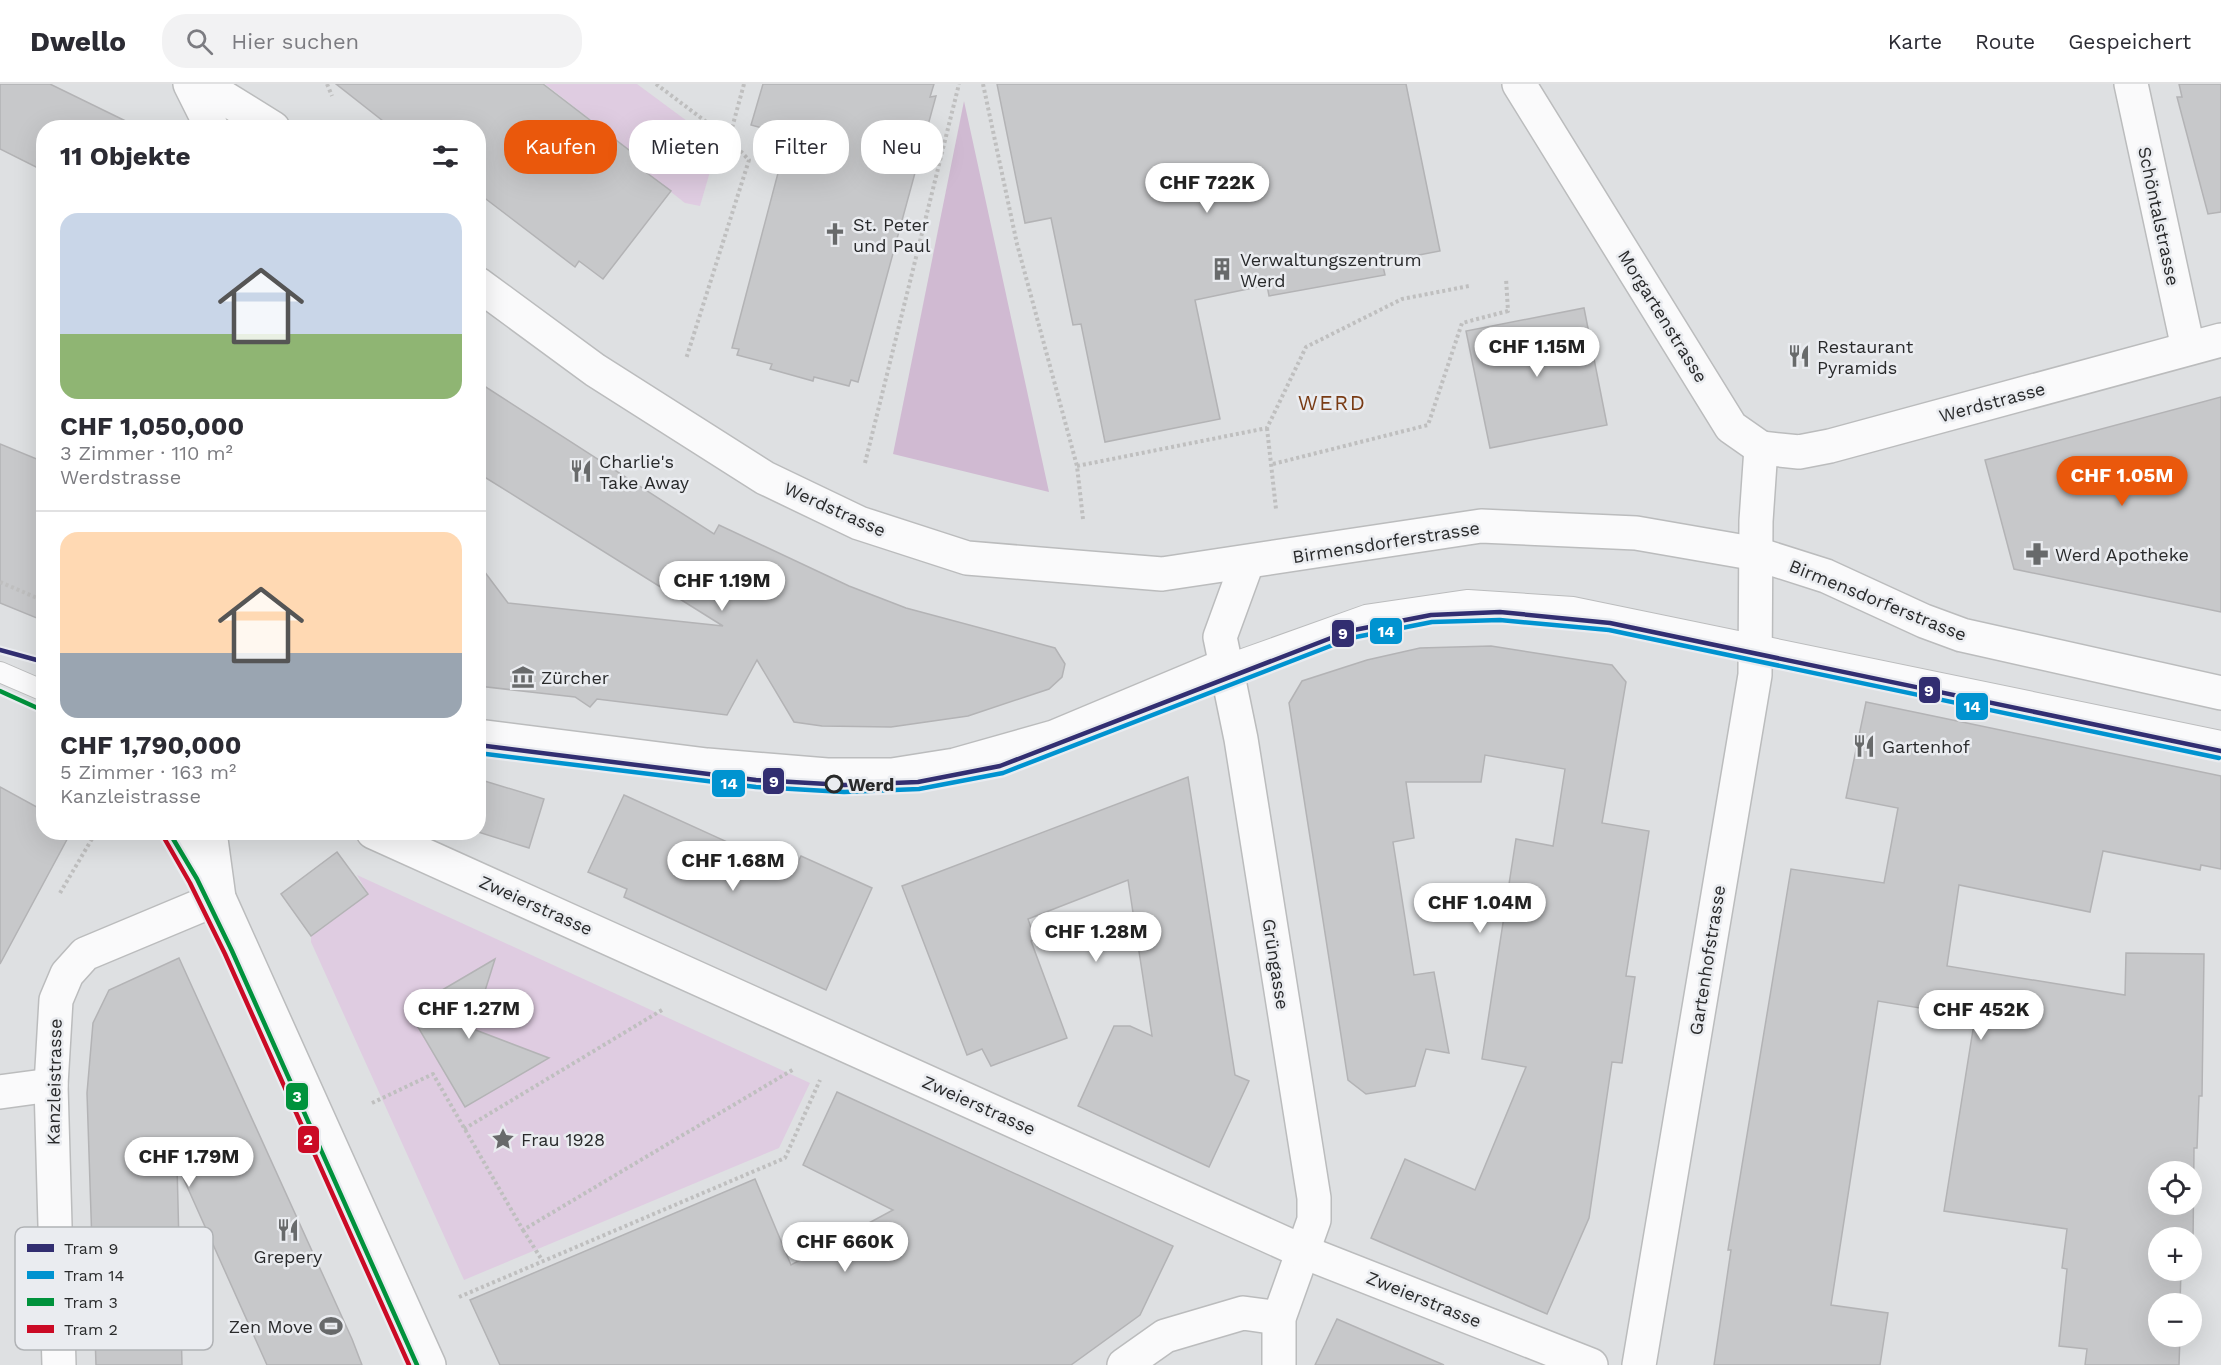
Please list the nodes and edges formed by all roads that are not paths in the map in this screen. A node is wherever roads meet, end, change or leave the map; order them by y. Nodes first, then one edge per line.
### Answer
1 (190, 84) edge
2 (202, 84) edge
3 (1519, 84) edge
4 (2132, 84) edge
5 (208, 120) edge
6 (260, 120) edge
7 (486, 290) edge
8 (2221, 340) edge
9 (2188, 348) junction
10 (1761, 448) junction
11 (1757, 554) junction
12 (1247, 563) junction
13 (1757, 644) junction
14 (1226, 665) junction
15 (0, 671) edge
16 (36, 677) edge
17 (36, 687) edge
18 (2221, 693) edge
19 (486, 737) edge
20 (2221, 741) edge
21 (189, 840) edge
22 (211, 840) edge
23 (393, 840) edge
24 (219, 898) junction
25 (51, 1085) junction
26 (0, 1092) edge
27 (55, 1227) edge
28 (1304, 1252) junction
29 (1279, 1318) junction
30 (59, 1350) edge
31 (59, 1365) edge
32 (429, 1365) edge
33 (1124, 1365) edge
34 (1279, 1365) edge
35 (1591, 1365) edge
36 (1639, 1365) edge

1 - 5 street
2 - 6 street
3 - 10 street, Morgartenstrasse
4 - 9 street, Schöntalstrasse
7 - 12 street, Werdstrasse
8 - 9 street, Werdstrasse
9 - 10 street, Werdstrasse
10 - 11 street
11 - 12 street, Birmensdorferstrasse
11 - 13 street, Gartenhofstrasse
11 - 18 street, Birmensdorferstrasse
12 - 14 street, Grüngasse
13 - 14 lane
13 - 20 lane
13 - 36 street, Gartenhofstrasse
14 - 19 street
14 - 28 street, Grüngasse
15 - 16 lane
15 - 17 lane
21 - 24 lane
22 - 24 street
23 - 28 street, Zweierstrasse
24 - 25 street, Kanzleistrasse
24 - 32 street
25 - 26 street
25 - 27 street, Kanzleistrasse
28 - 29 street, Grüngasse
28 - 35 street, Zweierstrasse
29 - 33 street
29 - 34 street, Grüngasse
30 - 31 street, Kanzleistrasse

